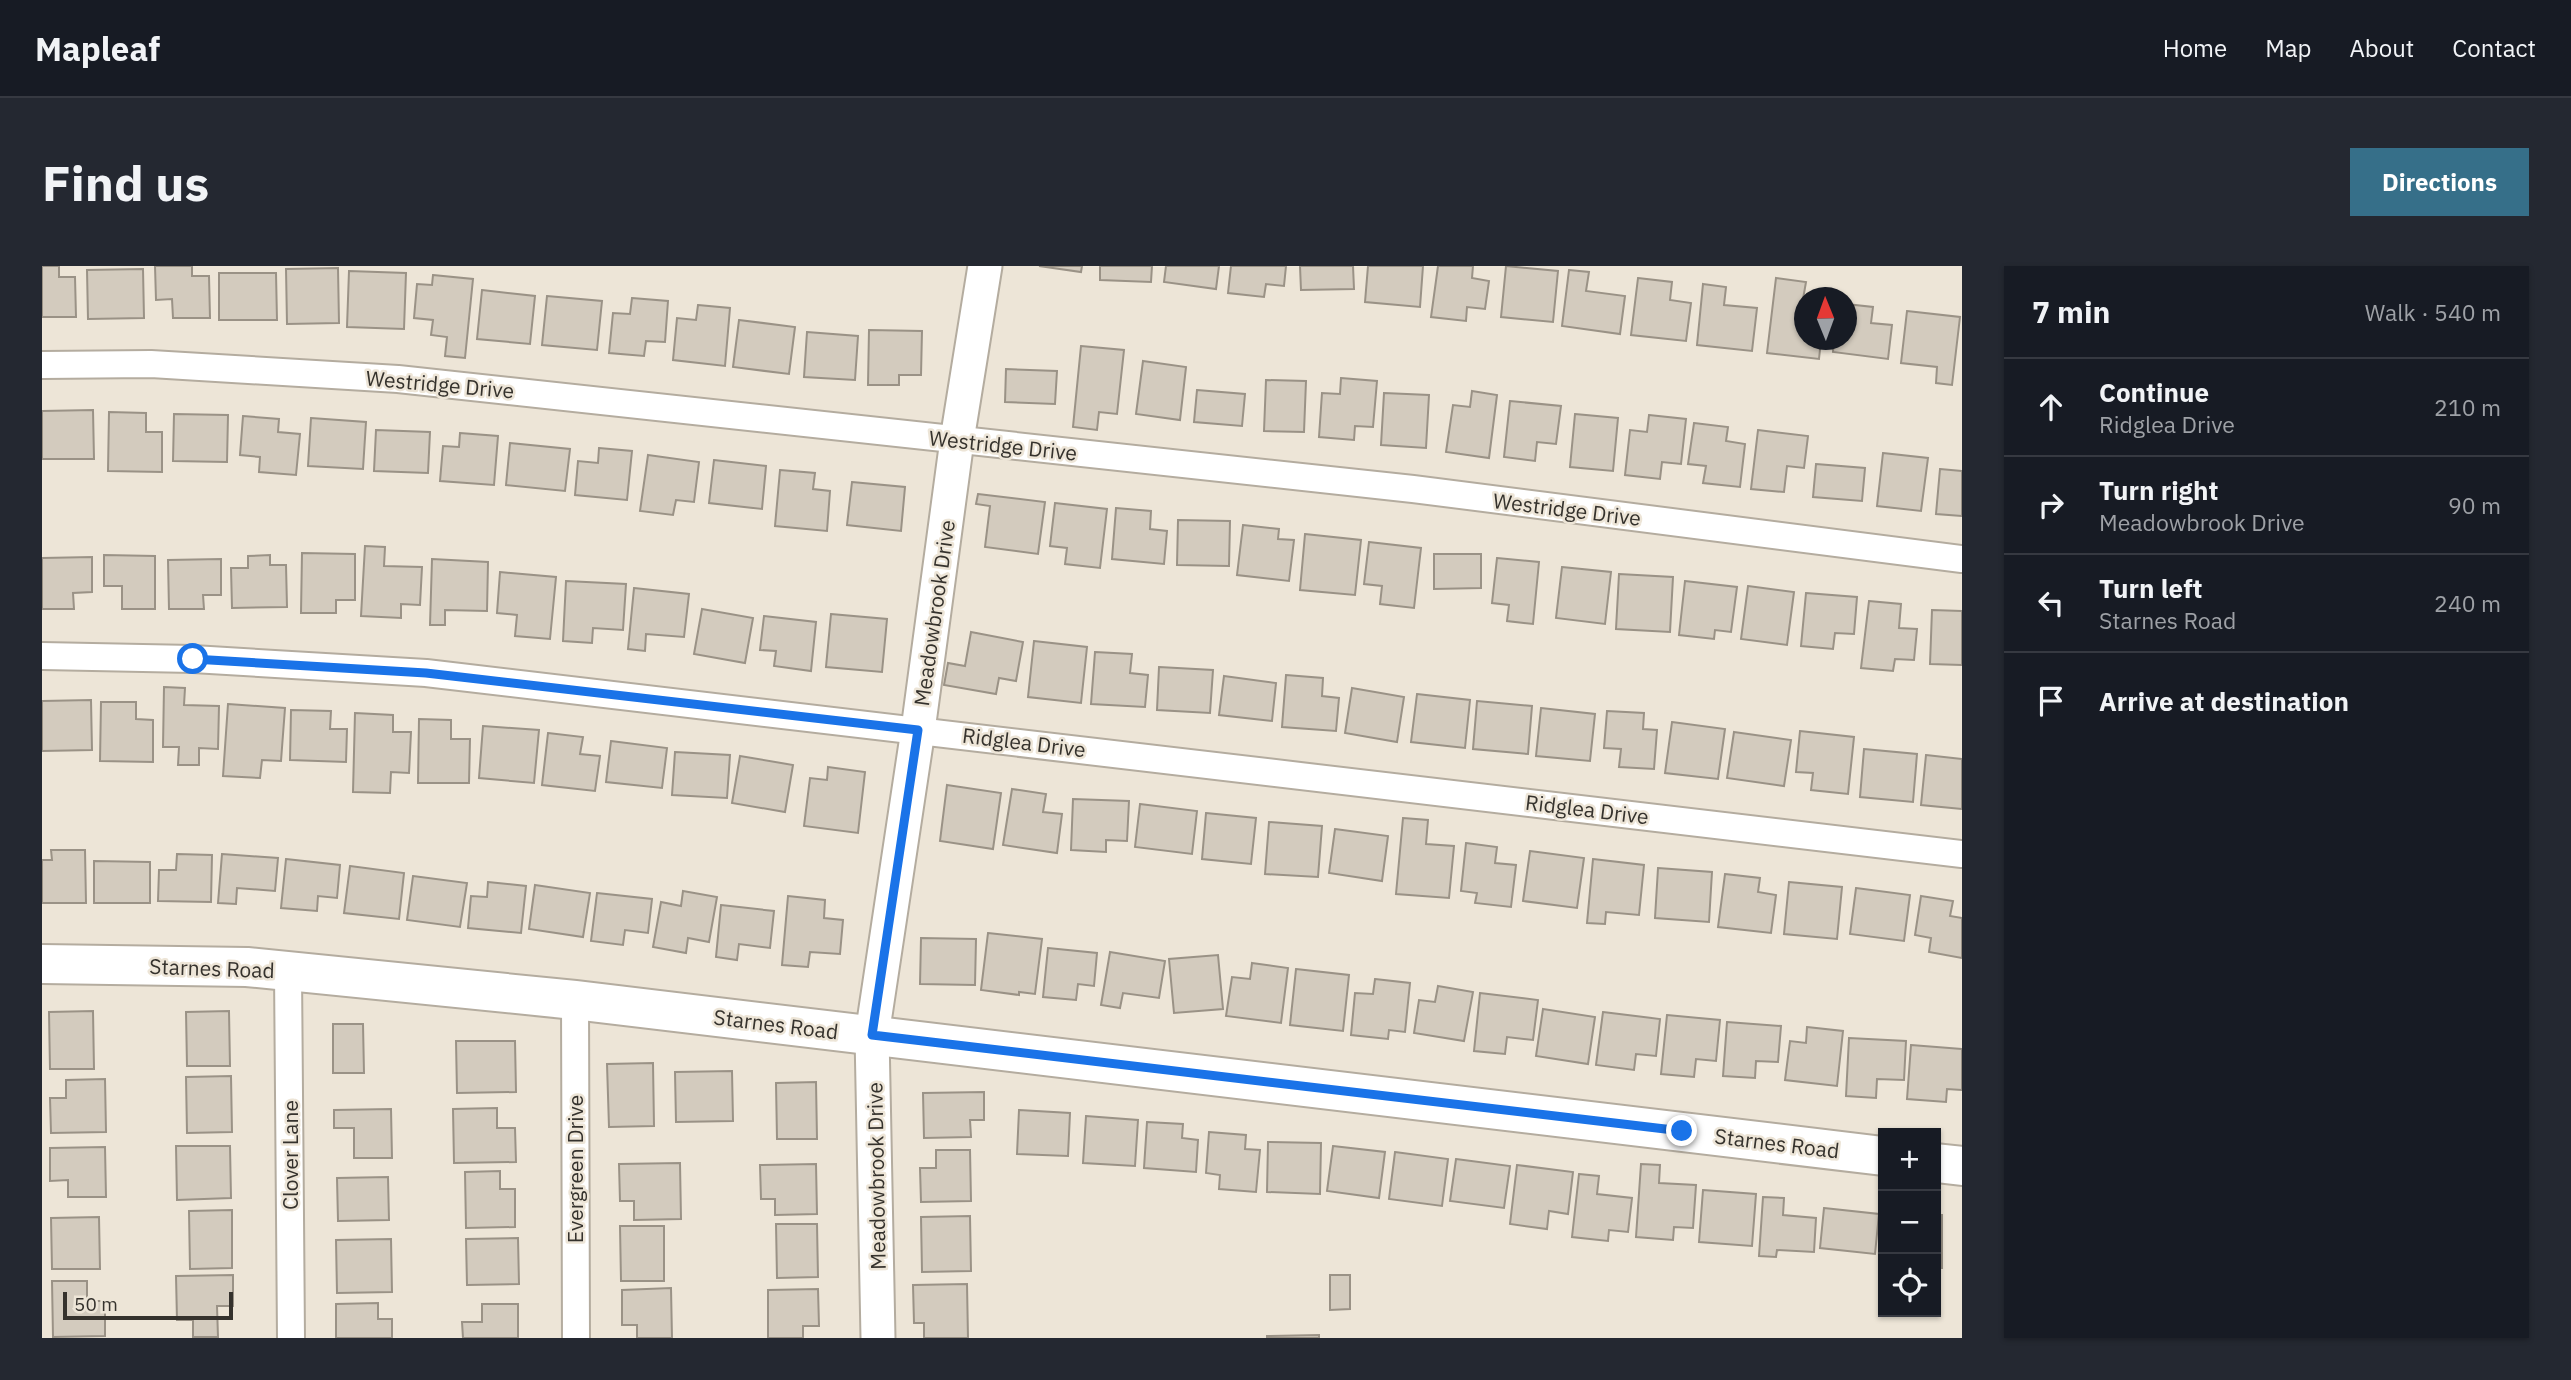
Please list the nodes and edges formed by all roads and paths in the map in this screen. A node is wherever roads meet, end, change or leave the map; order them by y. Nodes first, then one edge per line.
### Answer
1 (985, 266) edge
2 (42, 365) edge
3 (957, 440) junction
4 (1962, 559) edge
5 (42, 656) edge
6 (918, 730) junction
7 (1962, 854) edge
8 (42, 964) edge
9 (288, 971) junction
10 (575, 1000) junction
11 (872, 1035) junction
12 (1878, 1155) edge
13 (1941, 1164) edge
14 (1962, 1166) edge
15 (291, 1338) edge
16 (576, 1338) edge
17 (878, 1338) edge

1 - 3 street, Meadowbrook Drive
2 - 3 street, Westridge Drive
3 - 4 street, Westridge Drive
3 - 6 street, Meadowbrook Drive
5 - 6 street, Ridglea Drive
6 - 7 street, Ridglea Drive
6 - 11 street, Meadowbrook Drive
8 - 9 main road, Starnes Road
9 - 10 main road, Starnes Road
9 - 15 street, Clover Lane
10 - 11 main road, Starnes Road
10 - 16 street, Evergreen Drive
11 - 12 main road, Starnes Road
11 - 17 street, Meadowbrook Drive
13 - 14 main road

